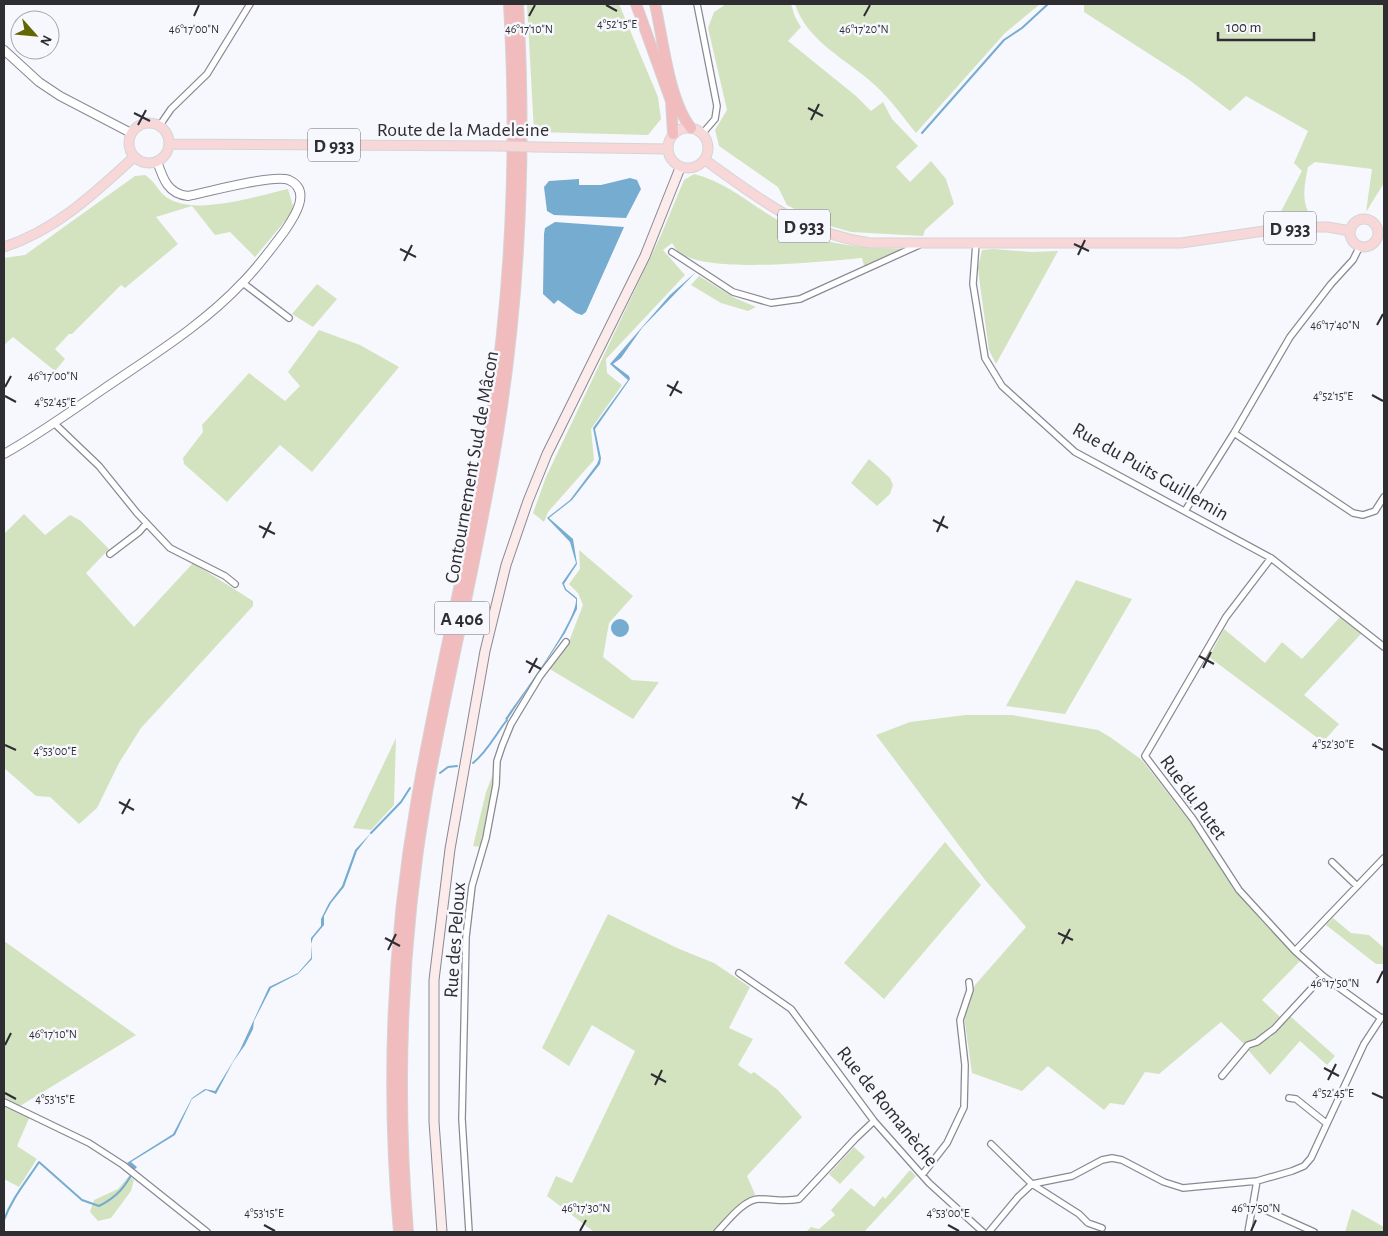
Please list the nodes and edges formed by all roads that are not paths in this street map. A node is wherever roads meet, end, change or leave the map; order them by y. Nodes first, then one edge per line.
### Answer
1 (250, 4) edge
2 (509, 4) edge
3 (518, 4) edge
4 (636, 4) edge
5 (655, 4) edge
6 (696, 4) edge
7 (4, 50) edge
8 (160, 126) junction
9 (691, 128) junction
10 (131, 134) junction
11 (673, 134) junction
12 (702, 134) junction
13 (170, 144) junction
14 (667, 149) junction
15 (134, 157) junction
16 (704, 160) junction
17 (157, 161) junction
18 (680, 168) junction
19 (1350, 230) junction
20 (1381, 234) edge
21 (976, 243) junction
22 (921, 244) junction
23 (1360, 246) junction
24 (4, 247) edge
25 (672, 252) dead end
26 (242, 283) junction
27 (290, 318) dead end
28 (54, 423) junction
29 (1234, 433) junction
30 (4, 454) edge
31 (1384, 496) edge
32 (1185, 511) junction
33 (146, 524) junction
34 (110, 554) dead end
35 (1271, 558) junction
36 (235, 584) dead end
37 (566, 642) dead end
38 (1384, 647) edge
39 (1384, 858) edge
40 (1332, 862) dead end
41 (1357, 886) junction
42 (1295, 951) junction
43 (738, 973) dead end
44 (1323, 976) junction
45 (969, 982) dead end
46 (1383, 1017) edge
47 (1222, 1076) dead end
48 (1289, 1098) dead end
49 (4, 1102) edge
50 (874, 1122) junction
51 (1326, 1124) junction
52 (991, 1144) dead end
53 (922, 1175) junction
54 (1257, 1181) junction
55 (1032, 1184) junction
56 (1254, 1205) junction
57 (1102, 1228) dead end
58 (207, 1232) edge
59 (399, 1232) edge
60 (408, 1232) edge
61 (442, 1232) edge
62 (469, 1232) edge
63 (717, 1232) edge
64 (983, 1232) edge
65 (989, 1232) edge
66 (1248, 1232) edge
67 (1314, 1232) edge

1 - 8 street
2 - 59 highway, Contournement Sud de Mâcon / A 406
3 - 60 highway, Contournement Sud de Mâcon / A 406
4 - 11 highway
5 - 9 highway
6 - 12 street
7 - 10 street
8 - 10 main road
8 - 13 main road
9 - 11 main road
9 - 12 main road
10 - 15 main road
11 - 14 main road
12 - 16 main road
13 - 14 main road, Route de la Madeleine / D 933, bridge
13 - 17 main road
14 - 18 main road
15 - 17 main road
15 - 24 main road
16 - 18 main road
16 - 22 main road, D 933
17 - 26 street
18 - 61 main road
19 - 20 main road
19 - 21 main road, D 933
19 - 23 main road
20 - 23 main road
21 - 22 main road, D 933
21 - 32 street, Rue du Puits Guillemin
22 - 25 street
23 - 29 street
26 - 27 street
26 - 28 street
28 - 30 street
28 - 33 street
29 - 31 street
29 - 32 street
32 - 35 street, Rue du Puits Guillemin
33 - 34 street
33 - 36 street
35 - 38 street, Rue du Puits Guillemin
35 - 42 street, Rue du Putet
37 - 62 street, Rue des Peloux
39 - 41 street
40 - 41 street
41 - 42 street
42 - 44 street, Rue du Putet
43 - 50 street, Rue de Romanèche
44 - 46 street, Rue du Putet
44 - 47 street
45 - 53 street
46 - 51 street
48 - 51 street
49 - 58 street
50 - 53 street, Rue de Romanèche
50 - 63 street
51 - 54 street
52 - 55 street
53 - 64 street, Rue de Romanèche
54 - 55 street
54 - 56 street
55 - 57 street
55 - 65 street
56 - 66 street
56 - 67 street

